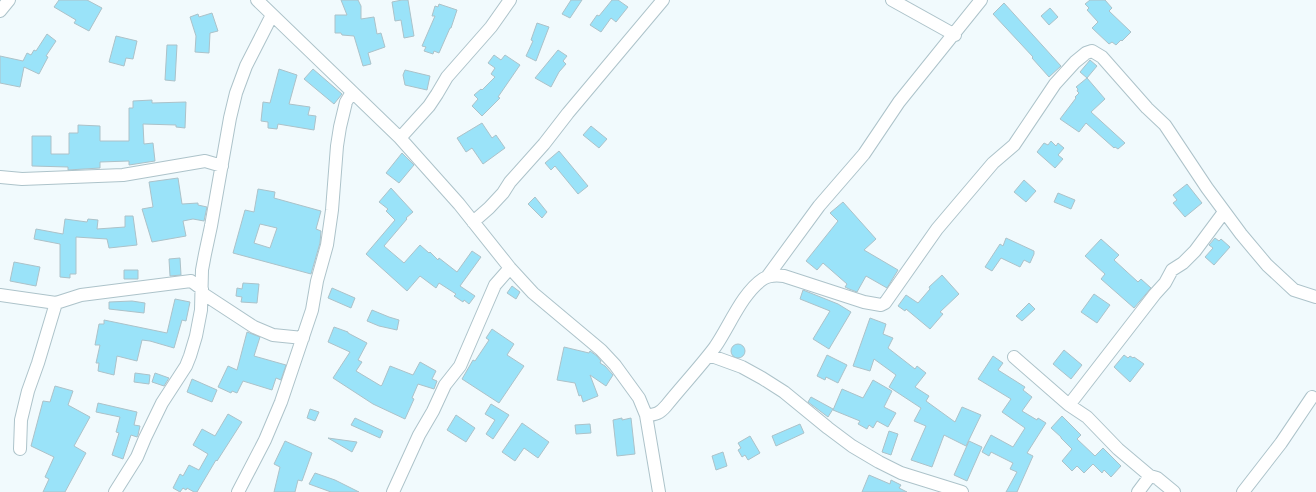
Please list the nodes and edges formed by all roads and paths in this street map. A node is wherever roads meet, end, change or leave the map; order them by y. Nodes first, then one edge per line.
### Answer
1 (9, 0) edge
2 (257, 0) edge
3 (510, 0) edge
4 (663, 0) edge
5 (892, 0) edge
6 (981, 0) edge
7 (0, 11) edge
8 (272, 15) junction
9 (955, 34) junction
10 (352, 92) junction
11 (400, 138) junction
12 (222, 166) junction
13 (0, 177) edge
14 (1224, 212) junction
15 (473, 222) junction
16 (510, 268) junction
17 (767, 277) junction
18 (202, 291) junction
19 (0, 295) edge
20 (1316, 297) edge
21 (56, 303) junction
22 (303, 338) junction
23 (709, 355) junction
24 (1014, 357) dead end
25 (1312, 397) dead end
26 (1069, 404) junction
27 (646, 415) junction
28 (20, 448) dead end
29 (1150, 476) junction
30 (115, 492) edge
31 (238, 492) edge
32 (393, 492) edge
33 (658, 492) edge
34 (962, 492) edge
35 (1138, 492) edge
36 (1174, 492) edge
37 (1243, 492) edge

1 - 7 street
2 - 8 street
3 - 11 street
4 - 15 street
5 - 9 street
6 - 9 street
8 - 10 street
8 - 12 street
9 - 17 street
10 - 11 street
10 - 22 street
11 - 15 street
12 - 13 street
12 - 18 street
14 - 17 street
14 - 20 street
14 - 26 street
15 - 16 street
16 - 27 street
16 - 32 street
17 - 23 street
18 - 21 street
18 - 22 street
18 - 30 street
19 - 21 street
21 - 28 street
22 - 31 street
23 - 27 street
23 - 34 street
24 - 26 street
25 - 37 street
26 - 29 street
27 - 33 street
29 - 35 street
29 - 36 street

